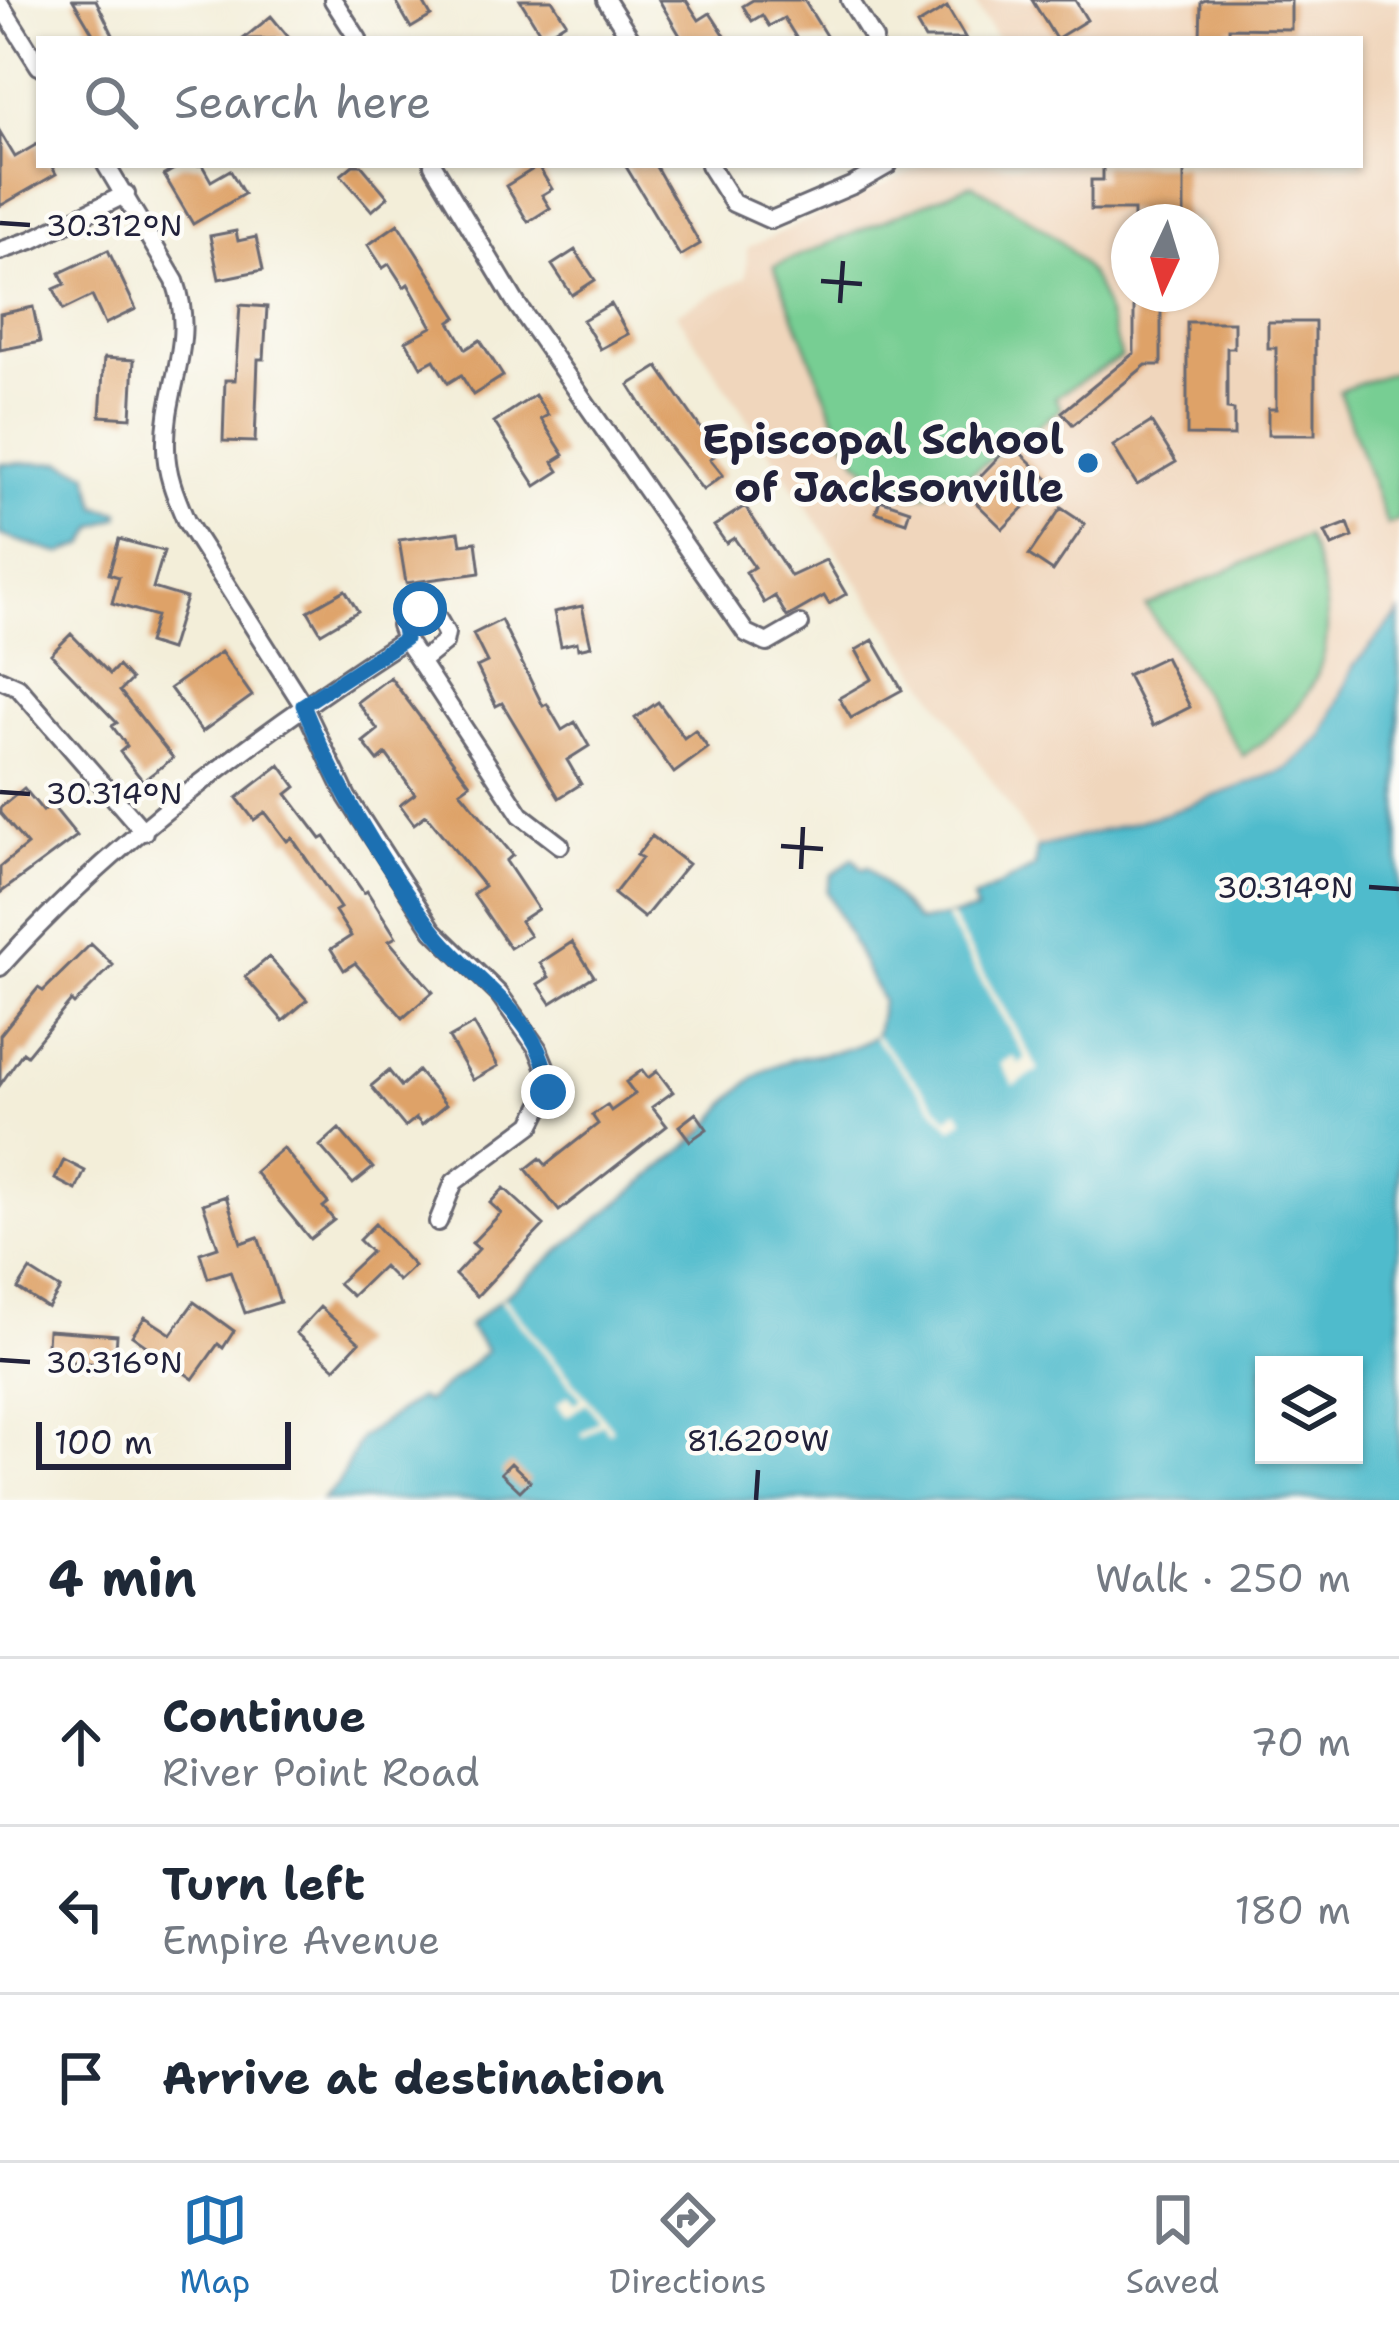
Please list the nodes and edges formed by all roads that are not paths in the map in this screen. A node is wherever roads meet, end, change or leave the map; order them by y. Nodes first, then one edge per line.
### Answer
1 (333, 0) edge
2 (606, 0) edge
3 (850, 0) edge
4 (0, 4) edge
5 (356, 36) edge
6 (629, 36) edge
7 (872, 36) edge
8 (36, 61) edge
9 (108, 168) edge
10 (435, 168) edge
11 (712, 168) edge
12 (882, 168) edge
13 (126, 194) junction
14 (0, 250) edge
15 (800, 624) dead end
16 (405, 639) junction
17 (420, 662) junction
18 (0, 680) edge
19 (303, 705) junction
20 (144, 832) junction
21 (560, 845) dead end
22 (0, 967) edge
23 (438, 1222) dead end

1 - 5 street
2 - 6 street
3 - 7 street
4 - 8 street
9 - 13 street
10 - 15 street
11 - 12 street
13 - 14 street
13 - 19 street
16 - 17 street
16 - 17 street
16 - 19 street
17 - 21 street
18 - 20 street
19 - 20 street
19 - 23 street
20 - 22 street

